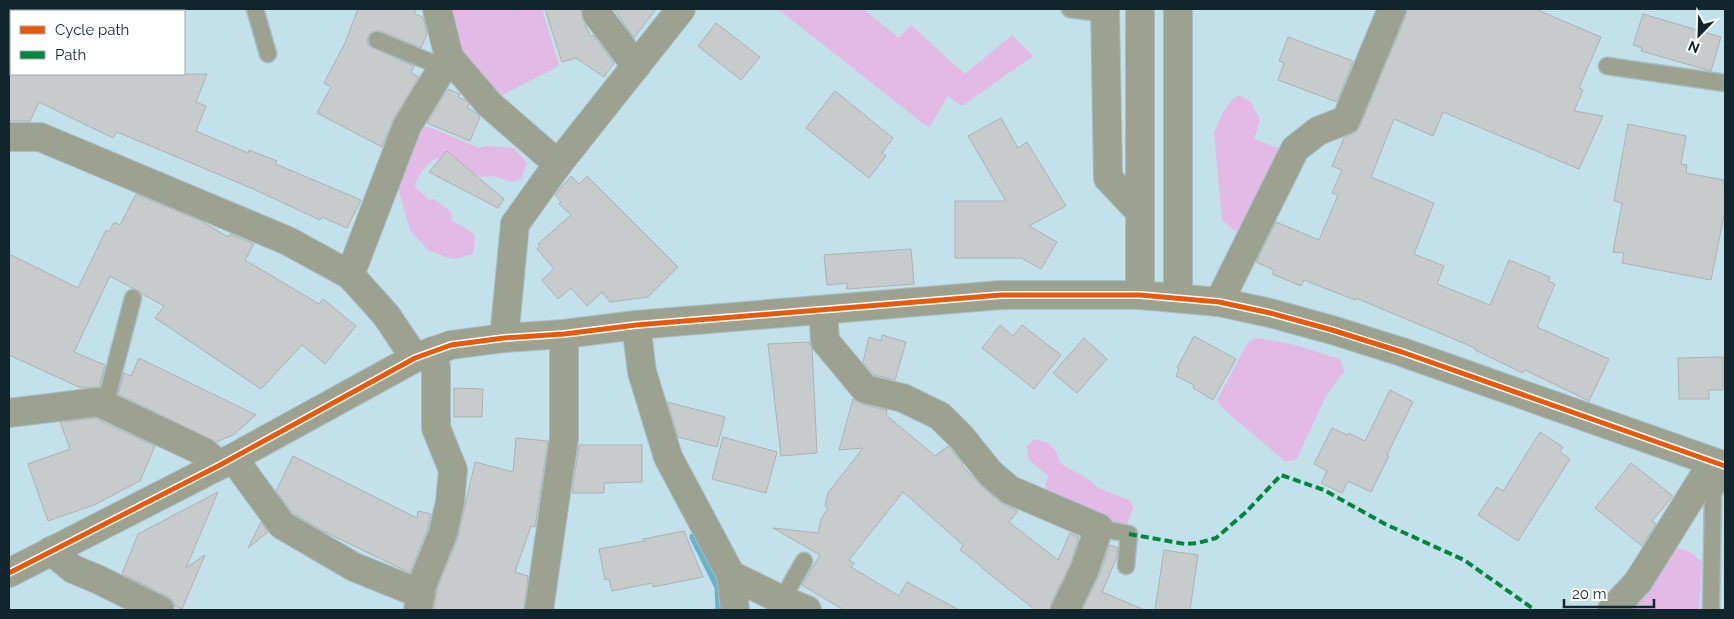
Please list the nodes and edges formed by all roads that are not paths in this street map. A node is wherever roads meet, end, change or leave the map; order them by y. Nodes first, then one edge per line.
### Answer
1 (255, 9) edge
2 (437, 9) edge
3 (596, 9) edge
4 (681, 9) edge
5 (1070, 9) edge
6 (1140, 9) edge
7 (1178, 9) edge
8 (1392, 9) edge
9 (1105, 11) edge
10 (377, 40) dead end
11 (268, 54) dead end
12 (446, 62) junction
13 (636, 66) junction
14 (1607, 66) dead end
15 (1725, 83) edge
16 (9, 137) edge
17 (558, 164) junction
18 (1140, 212) junction
19 (350, 275) junction
20 (1140, 295) junction
21 (133, 298) dead end
22 (1178, 298) junction
23 (1219, 302) junction
24 (822, 310) junction
25 (636, 325) junction
26 (564, 334) junction
27 (504, 338) junction
28 (424, 354) junction
29 (105, 406) junction
30 (9, 413) edge
31 (227, 462) junction
32 (1721, 467) edge
33 (1099, 528) junction
34 (51, 551) junction
35 (804, 562) dead end
36 (1126, 566) dead end
37 (9, 573) edge
38 (731, 575) junction
39 (782, 600) junction
40 (420, 602) edge
41 (160, 610) edge
42 (539, 610) edge
43 (735, 610) edge
44 (807, 610) edge
45 (1065, 610) edge
46 (1612, 610) edge
47 (1711, 610) edge

1 - 11 lane
2 - 12 street
3 - 13 street
4 - 13 street
5 - 9 lane
6 - 18 street
7 - 22 street
8 - 23 street
9 - 18 street
10 - 12 lane
12 - 17 street
12 - 19 street
13 - 17 street
14 - 15 lane
16 - 19 street
17 - 27 street
18 - 20 street
19 - 28 street
20 - 22 street
20 - 24 street
21 - 29 lane
22 - 23 street
23 - 32 street
24 - 25 street
24 - 33 street
25 - 26 street
25 - 38 street
26 - 27 street
26 - 42 street
27 - 28 street
28 - 31 street
28 - 40 street
29 - 30 street
29 - 31 street
31 - 34 street
31 - 40 street
32 - 46 street
32 - 47 lane
33 - 36 lane
33 - 45 street
34 - 37 street
34 - 41 street
35 - 39 lane
38 - 39 street
38 - 43 street
39 - 44 street

